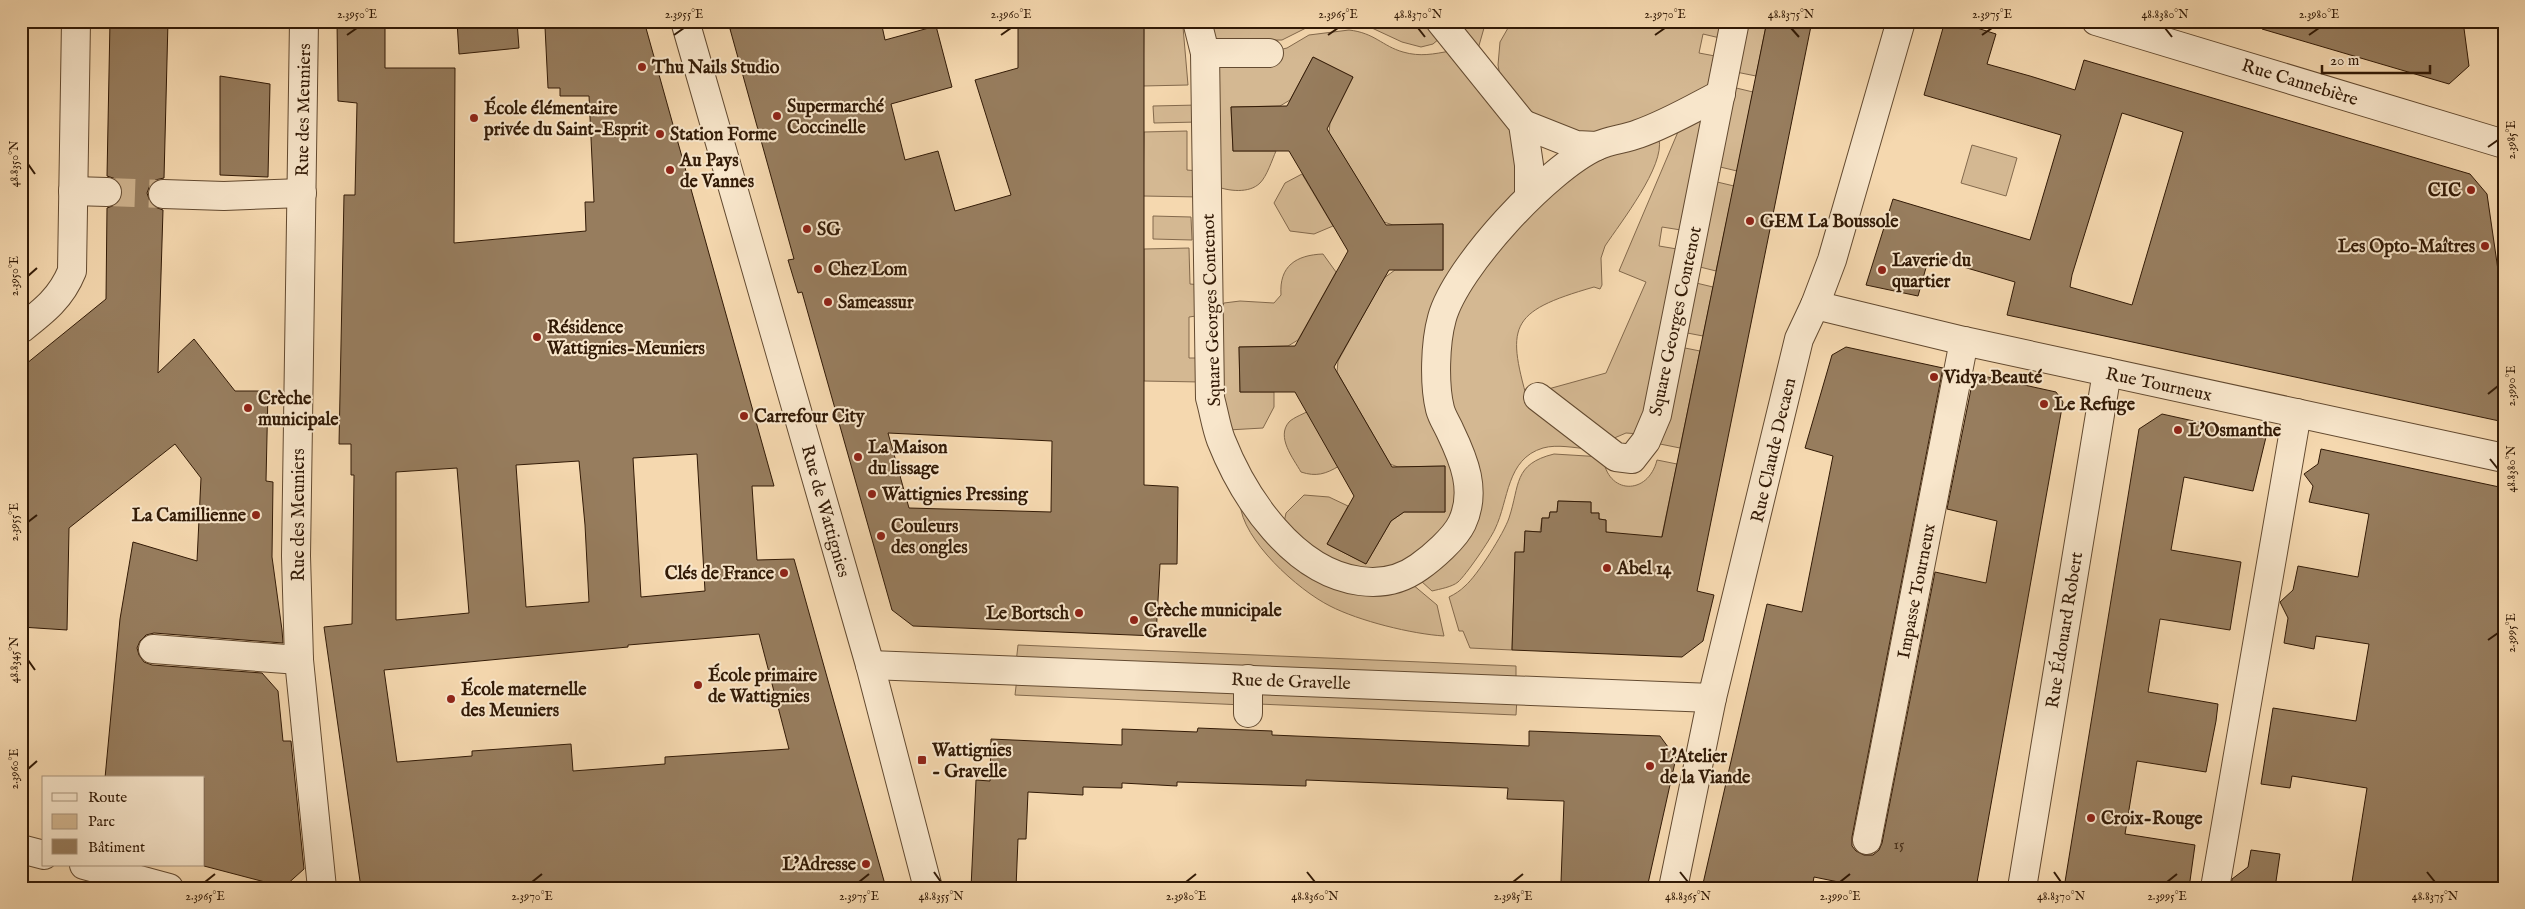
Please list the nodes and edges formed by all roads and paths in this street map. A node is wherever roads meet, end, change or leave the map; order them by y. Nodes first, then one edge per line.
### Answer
1 (76, 21) edge
2 (304, 21) edge
3 (685, 21) edge
4 (1197, 21) edge
5 (1440, 21) edge
6 (1735, 21) edge
7 (1901, 21) edge
8 (2096, 21) edge
9 (1205, 53) junction
10 (1270, 53) dead end
11 (1720, 94) junction
12 (1523, 124) junction
13 (2504, 144) edge
14 (1597, 146) junction
15 (73, 190) junction
16 (107, 192) tunnel mouth
17 (302, 193) junction
18 (163, 194) tunnel mouth
19 (1529, 195) junction
20 (1815, 305) junction
21 (21, 328) edge
22 (1964, 342) junction
23 (2107, 372) junction
24 (1538, 397) dead end
25 (2297, 413) junction
26 (2504, 458) edge
27 (154, 649) dead end
28 (299, 660) junction
29 (870, 664) junction
30 (1248, 680) junction
31 (1712, 698) junction
32 (1248, 713) dead end
33 (1868, 840) dead end
34 (21, 849) edge
35 (42, 854) edge
36 (88, 866) edge
37 (169, 888) edge
38 (322, 888) edge
39 (928, 888) edge
40 (1673, 888) edge
41 (2022, 888) edge
42 (2215, 888) edge

1 - 15 street
2 - 17 street, Rue des Meuniers
3 - 29 street, Rue de Wattignies
4 - 9 street, Square Georges Contenot
5 - 12 street
6 - 11 street, Square Georges Contenot
7 - 20 street, Rue Claude Decaen
8 - 13 street, Rue Cannebière
9 - 10 street
9 - 19 street, Square Georges Contenot
11 - 14 street, Square Georges Contenot
11 - 24 street, Square Georges Contenot
12 - 14 street
12 - 19 street
14 - 19 street, Square Georges Contenot
15 - 16 street
15 - 21 street
17 - 18 street
17 - 28 street, Rue des Meuniers
20 - 22 street, Rue Tourneux
20 - 31 street, Rue Claude Decaen
22 - 23 street, Rue Tourneux
22 - 33 street, Impasse Tourneux
23 - 25 street, Rue Tourneux
23 - 41 street, Rue Édouard Robert
25 - 26 street, Rue Tourneux
25 - 42 street
27 - 28 street
28 - 38 street, Rue des Meuniers
29 - 30 street, Rue de Gravelle
29 - 39 street, Rue de Wattignies
30 - 31 street, Rue de Gravelle
30 - 32 street
31 - 40 street, Rue Claude Decaen
34 - 35 street
36 - 37 street

